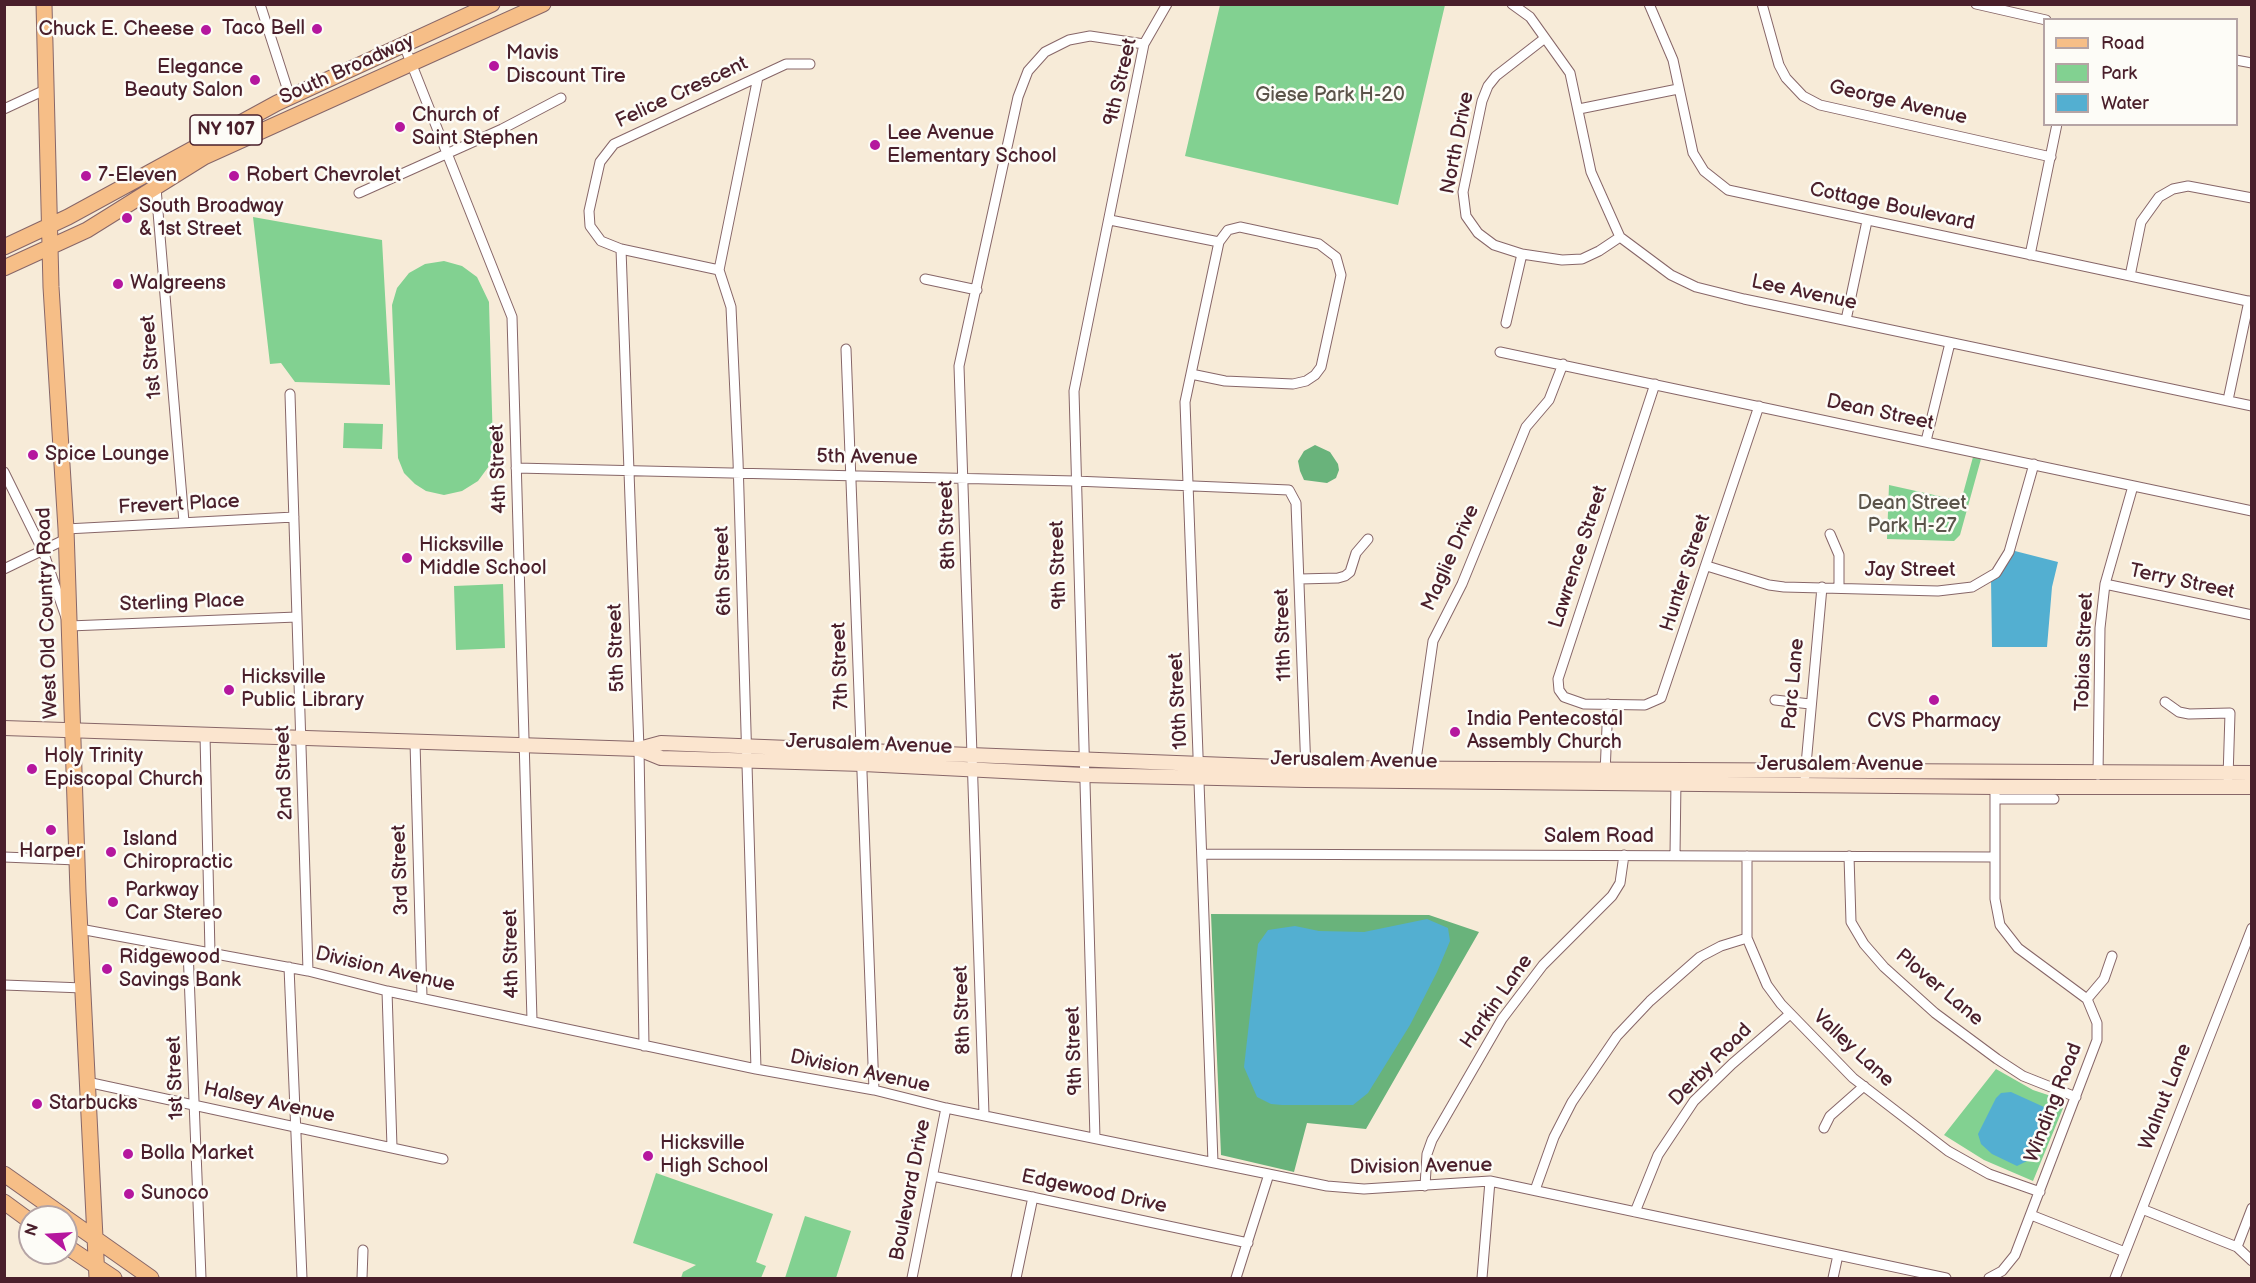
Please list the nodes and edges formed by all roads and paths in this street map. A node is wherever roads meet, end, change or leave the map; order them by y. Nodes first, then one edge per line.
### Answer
1 (44, 4) edge
2 (260, 4) edge
3 (492, 4) edge
4 (543, 4) edge
5 (1167, 4) edge
6 (1512, 4) edge
7 (1649, 4) edge
8 (1762, 4) edge
9 (1976, 4) edge
10 (2043, 19) edge
11 (1545, 38) junction
12 (1144, 44) junction
13 (404, 45) junction
14 (411, 64) junction
15 (810, 64) dead end
16 (758, 77) junction
17 (47, 89) junction
18 (1678, 89) junction
19 (290, 97) junction
20 (561, 98) dead end
21 (4, 109) edge
22 (1579, 109) junction
23 (2057, 126) edge
24 (447, 153) junction
25 (2051, 157) junction
26 (156, 188) junction
27 (359, 192) dead end
28 (2252, 198) edge
29 (1110, 220) junction
30 (1866, 221) junction
31 (50, 235) junction
32 (1620, 237) junction
33 (1219, 242) junction
34 (4, 247) edge
35 (621, 249) junction
36 (1522, 254) junction
37 (2030, 255) junction
38 (4, 268) edge
39 (719, 270) junction
40 (2130, 276) junction
41 (925, 279) dead end
42 (977, 290) junction
43 (2250, 301) edge
44 (1846, 320) junction
45 (1506, 323) dead end
46 (1950, 343) junction
47 (846, 350) dead end
48 (1500, 352) dead end
49 (1563, 364) junction
50 (1191, 374) junction
51 (1655, 384) junction
52 (290, 394) dead end
53 (2228, 400) junction
54 (1759, 406) junction
55 (2252, 406) edge
56 (1926, 441) junction
57 (2034, 464) junction
58 (516, 468) junction
59 (630, 470) junction
60 (4, 472) edge
61 (739, 473) junction
62 (851, 476) junction
63 (964, 479) junction
64 (1075, 482) junction
65 (1187, 485) junction
66 (2133, 486) junction
67 (1289, 490) joint
68 (2252, 511) edge
69 (294, 517) junction
70 (184, 522) junction
71 (66, 534) junction
72 (1830, 534) dead end
73 (1368, 539) dead end
74 (42, 551) junction
75 (1707, 566) junction
76 (4, 569) edge
77 (1300, 579) junction
78 (2105, 584) junction
79 (1821, 588) junction
80 (1839, 588) junction
81 (2252, 615) edge
82 (297, 617) junction
83 (69, 626) junction
84 (1775, 700) dead end
85 (2165, 702) dead end
86 (1608, 704) junction
87 (1810, 704) junction
88 (4, 728) edge
89 (74, 730) junction
90 (205, 735) junction
91 (303, 739) junction
92 (415, 742) junction
93 (525, 746) junction
94 (639, 749) junction
95 (747, 753) junction
96 (862, 757) junction
97 (1084, 758) junction
98 (973, 762) junction
99 (1200, 770) junction
100 (2252, 773) edge
101 (1306, 774) junction
102 (1084, 775) junction
103 (1414, 775) junction
104 (1604, 776) junction
105 (1676, 777) junction
106 (1804, 778) junction
107 (2098, 780) junction
108 (2228, 780) junction
109 (2252, 787) edge
110 (1995, 793) junction
111 (2054, 799) dead end
112 (1203, 854) junction
113 (1624, 855) junction
114 (1675, 855) junction
115 (1747, 856) junction
116 (1849, 856) junction
117 (1995, 856) junction
118 (4, 858) edge
119 (77, 861) junction
120 (2252, 928) edge
121 (80, 929) junction
122 (1747, 938) junction
123 (188, 949) junction
124 (210, 953) junction
125 (2112, 957) dead end
126 (289, 967) junction
127 (308, 971) junction
128 (4, 985) edge
129 (82, 988) junction
130 (387, 991) junction
131 (422, 997) junction
132 (2087, 999) junction
133 (1790, 1014) junction
134 (532, 1020) junction
135 (644, 1046) junction
136 (756, 1070) junction
137 (87, 1082) junction
138 (1864, 1086) junction
139 (874, 1090) junction
140 (2076, 1097) junction
141 (194, 1105) junction
142 (946, 1108) junction
143 (984, 1114) junction
144 (295, 1126) junction
145 (1824, 1128) dead end
146 (1095, 1138) junction
147 (392, 1148) junction
148 (443, 1159) dead end
149 (1213, 1162) junction
150 (4, 1174) edge
151 (1269, 1174) junction
152 (933, 1176) junction
153 (1490, 1181) junction
154 (1425, 1186) junction
155 (1535, 1190) junction
156 (2040, 1192) junction
157 (1033, 1197) junction
158 (4, 1202) edge
159 (48, 1205) edge
160 (2252, 1208) edge
161 (2142, 1209) junction
162 (18, 1212) edge
163 (1635, 1212) junction
164 (2031, 1215) junction
165 (78, 1226) edge
166 (96, 1239) junction
167 (1248, 1243) junction
168 (2236, 1247) junction
169 (363, 1250) dead end
170 (2125, 1252) junction
171 (1838, 1255) junction
172 (78, 1256) edge
173 (2252, 1261) edge
174 (97, 1273) edge
175 (114, 1278) edge
176 (151, 1278) edge
177 (201, 1278) edge
178 (302, 1278) edge
179 (362, 1278) edge
180 (912, 1278) edge
181 (1016, 1278) edge
182 (1236, 1278) edge
183 (1481, 1278) edge
184 (1833, 1278) edge
185 (1946, 1278) edge
186 (1989, 1278) edge
187 (2115, 1278) edge

1 - 17 main road, West Old Country Road
2 - 19 street
3 - 13 main road, South Broadway / NY 107
4 - 14 main road, South Broadway / NY 107
5 - 12 street, 9th Street
6 - 11 street
7 - 18 street, Cottage Boulevard
8 - 25 street, George Avenue
9 - 10 street
11 - 22 street
11 - 36 street, North Drive
12 - 29 street, 9th Street
12 - 42 street, 8th Street
13 - 14 street, 4th Street
13 - 19 main road, South Broadway / NY 107
14 - 24 street, 4th Street
14 - 26 main road, South Broadway / NY 107
15 - 16 street, Felice Crescent
16 - 35 street, Felice Crescent
16 - 39 street, 6th Street
17 - 21 street
17 - 31 main road, West Old Country Road
18 - 22 street
18 - 30 street, Cottage Boulevard
19 - 31 main road, South Broadway / NY 107
20 - 24 street
22 - 32 street
23 - 25 street
24 - 27 street
24 - 58 street, 4th Street
25 - 37 street
26 - 31 main road, South Broadway / NY 107
26 - 70 street, 1st Street
28 - 40 street
29 - 33 street
29 - 64 street, 9th Street
30 - 37 street, Cottage Boulevard
30 - 44 street
31 - 34 main road, South Broadway / NY 107
31 - 38 main road, South Broadway / NY 107
31 - 71 main road, West Old Country Road
32 - 36 street, North Drive
32 - 44 street, Lee Avenue
33 - 50 street, 10th Street
33 - 50 street
35 - 39 street, Felice Crescent
35 - 59 street, 5th Street
36 - 45 street
37 - 40 street, Cottage Boulevard
39 - 61 street, 6th Street
40 - 43 street, Cottage Boulevard
41 - 42 street
42 - 63 street, 8th Street
43 - 53 street
44 - 46 street, Lee Avenue
46 - 53 street, Lee Avenue
46 - 56 street
47 - 62 street, 7th Street
48 - 49 street, Dean Street
49 - 51 street, Dean Street
49 - 103 street, Maglie Drive
50 - 65 street, 10th Street
51 - 54 street, Dean Street
51 - 86 street, Lawrence Street
52 - 69 street, 2nd Street
53 - 55 street, Lee Avenue
54 - 56 street, Dean Street
54 - 75 street, Hunter Street
56 - 57 street, Dean Street
57 - 66 street, Dean Street
57 - 80 street, Jay Street
58 - 59 street, 5th Avenue
58 - 93 street, 4th Street
59 - 61 street, 5th Avenue
59 - 94 street, 5th Street
60 - 74 street
61 - 62 street, 5th Avenue
61 - 95 street, 6th Street
62 - 63 street, 5th Avenue
62 - 96 street, 7th Street
63 - 64 street, 5th Avenue
63 - 98 street, 8th Street
64 - 65 street, 5th Avenue
64 - 97 street, 9th Street
65 - 67 street, 5th Avenue
65 - 99 street, 10th Street
66 - 68 street, Dean Street
66 - 78 street, Tobias Street
67 - 77 street, 11th Street
69 - 70 street, Frevert Place
69 - 82 street, 2nd Street
70 - 71 street, Frevert Place
71 - 74 street
71 - 83 main road, West Old Country Road
72 - 80 street
73 - 77 street
74 - 76 street
74 - 83 street
75 - 79 street, Jay Street
75 - 86 street, Hunter Street
77 - 101 street, 11th Street
78 - 81 street, Terry Street
78 - 107 street, Tobias Street
79 - 80 street, Jay Street
79 - 87 street, Parc Lane
82 - 83 street, Sterling Place
82 - 91 street, 2nd Street
83 - 89 main road, West Old Country Road
84 - 87 street
85 - 108 street
86 - 104 street
87 - 106 street, Parc Lane
88 - 89 main road, Jerusalem Avenue
89 - 90 main road, Jerusalem Avenue
89 - 119 main road, West Old Country Road
90 - 91 main road, Jerusalem Avenue
90 - 124 street
91 - 92 main road, Jerusalem Avenue
91 - 127 street, 2nd Street
92 - 93 main road, Jerusalem Avenue
92 - 131 street, 3rd Street
93 - 94 main road, Jerusalem Avenue
93 - 134 street, 4th Street
94 - 95 main road, Jerusalem Avenue
94 - 135 street, 5th Street
95 - 96 main road, Jerusalem Avenue
95 - 136 street, 6th Street
96 - 98 main road, Jerusalem Avenue
96 - 139 street, 7th Street
97 - 98 main road, Jerusalem Avenue
97 - 99 main road, Jerusalem Avenue
97 - 102 street, 9th Street
98 - 102 main road, Jerusalem Avenue
98 - 143 street, 8th Street
99 - 101 main road, Jerusalem Avenue
99 - 102 main road, Jerusalem Avenue
99 - 112 street, 10th Street
100 - 108 main road, Jerusalem Avenue
101 - 103 main road, Jerusalem Avenue
102 - 146 street, 9th Street
103 - 104 main road, Jerusalem Avenue
104 - 105 main road, Jerusalem Avenue
105 - 106 main road, Jerusalem Avenue
105 - 114 street
106 - 107 main road, Jerusalem Avenue
106 - 110 main road, Jerusalem Avenue
107 - 108 main road, Jerusalem Avenue
107 - 110 main road, Jerusalem Avenue
108 - 109 main road, Jerusalem Avenue
110 - 111 street, Jerusalem Avenue
110 - 117 street
112 - 113 street, Salem Road
112 - 149 street, 10th Street
113 - 114 street, Salem Road
113 - 154 street, Harkin Lane
114 - 115 street, Salem Road
115 - 116 street, Salem Road
115 - 122 street, Valley Lane
116 - 117 street, Salem Road
116 - 140 street, Plover Lane
117 - 132 street
118 - 119 street
119 - 121 main road, West Old Country Road
120 - 161 street, Walnut Lane
121 - 123 street, Division Avenue
121 - 129 main road, West Old Country Road
122 - 133 street, Valley Lane
122 - 155 street
123 - 124 street, Division Avenue
123 - 141 street, 1st Street
124 - 126 street, Division Avenue
125 - 132 street
126 - 127 street, Division Avenue
126 - 144 street
127 - 130 street, Division Avenue
128 - 129 street
129 - 137 main road, West Old Country Road
130 - 131 street, Division Avenue
130 - 147 street
131 - 134 street, Division Avenue
132 - 140 street, Winding Road
133 - 138 street, Valley Lane
133 - 163 street, Derby Road
134 - 135 street, Division Avenue
135 - 136 street, Division Avenue
136 - 139 street, Division Avenue
137 - 141 street, Halsey Avenue
137 - 166 main road, West Old Country Road
138 - 145 street
138 - 156 street, Valley Lane
139 - 142 street, Division Avenue
140 - 156 street, Winding Road
141 - 144 street, Halsey Avenue
141 - 177 street, 1st Street
142 - 143 street, Division Avenue
142 - 152 street, Boulevard Drive
143 - 146 street, Division Avenue
144 - 147 street, Halsey Avenue
144 - 178 street
146 - 149 street, Division Avenue
147 - 148 street, Halsey Avenue
149 - 151 street, Division Avenue
150 - 159 main road
151 - 154 street, Division Avenue
151 - 167 street
152 - 157 street, Edgewood Drive
152 - 180 street, Boulevard Drive
153 - 154 street, Division Avenue
153 - 155 street, Division Avenue
153 - 183 street
155 - 163 street, Division Avenue
156 - 164 street, Winding Road
157 - 167 street, Edgewood Drive
157 - 181 street
158 - 162 main road
160 - 168 street
161 - 168 street
161 - 170 street, Walnut Lane
163 - 171 street
164 - 170 street
164 - 186 street, Winding Road
165 - 166 main road
166 - 174 main road, West Old Country Road
166 - 176 main road
167 - 182 street
168 - 173 street
169 - 179 street
170 - 187 street, Walnut Lane
171 - 184 street
171 - 185 street
172 - 174 main road
174 - 175 main road

